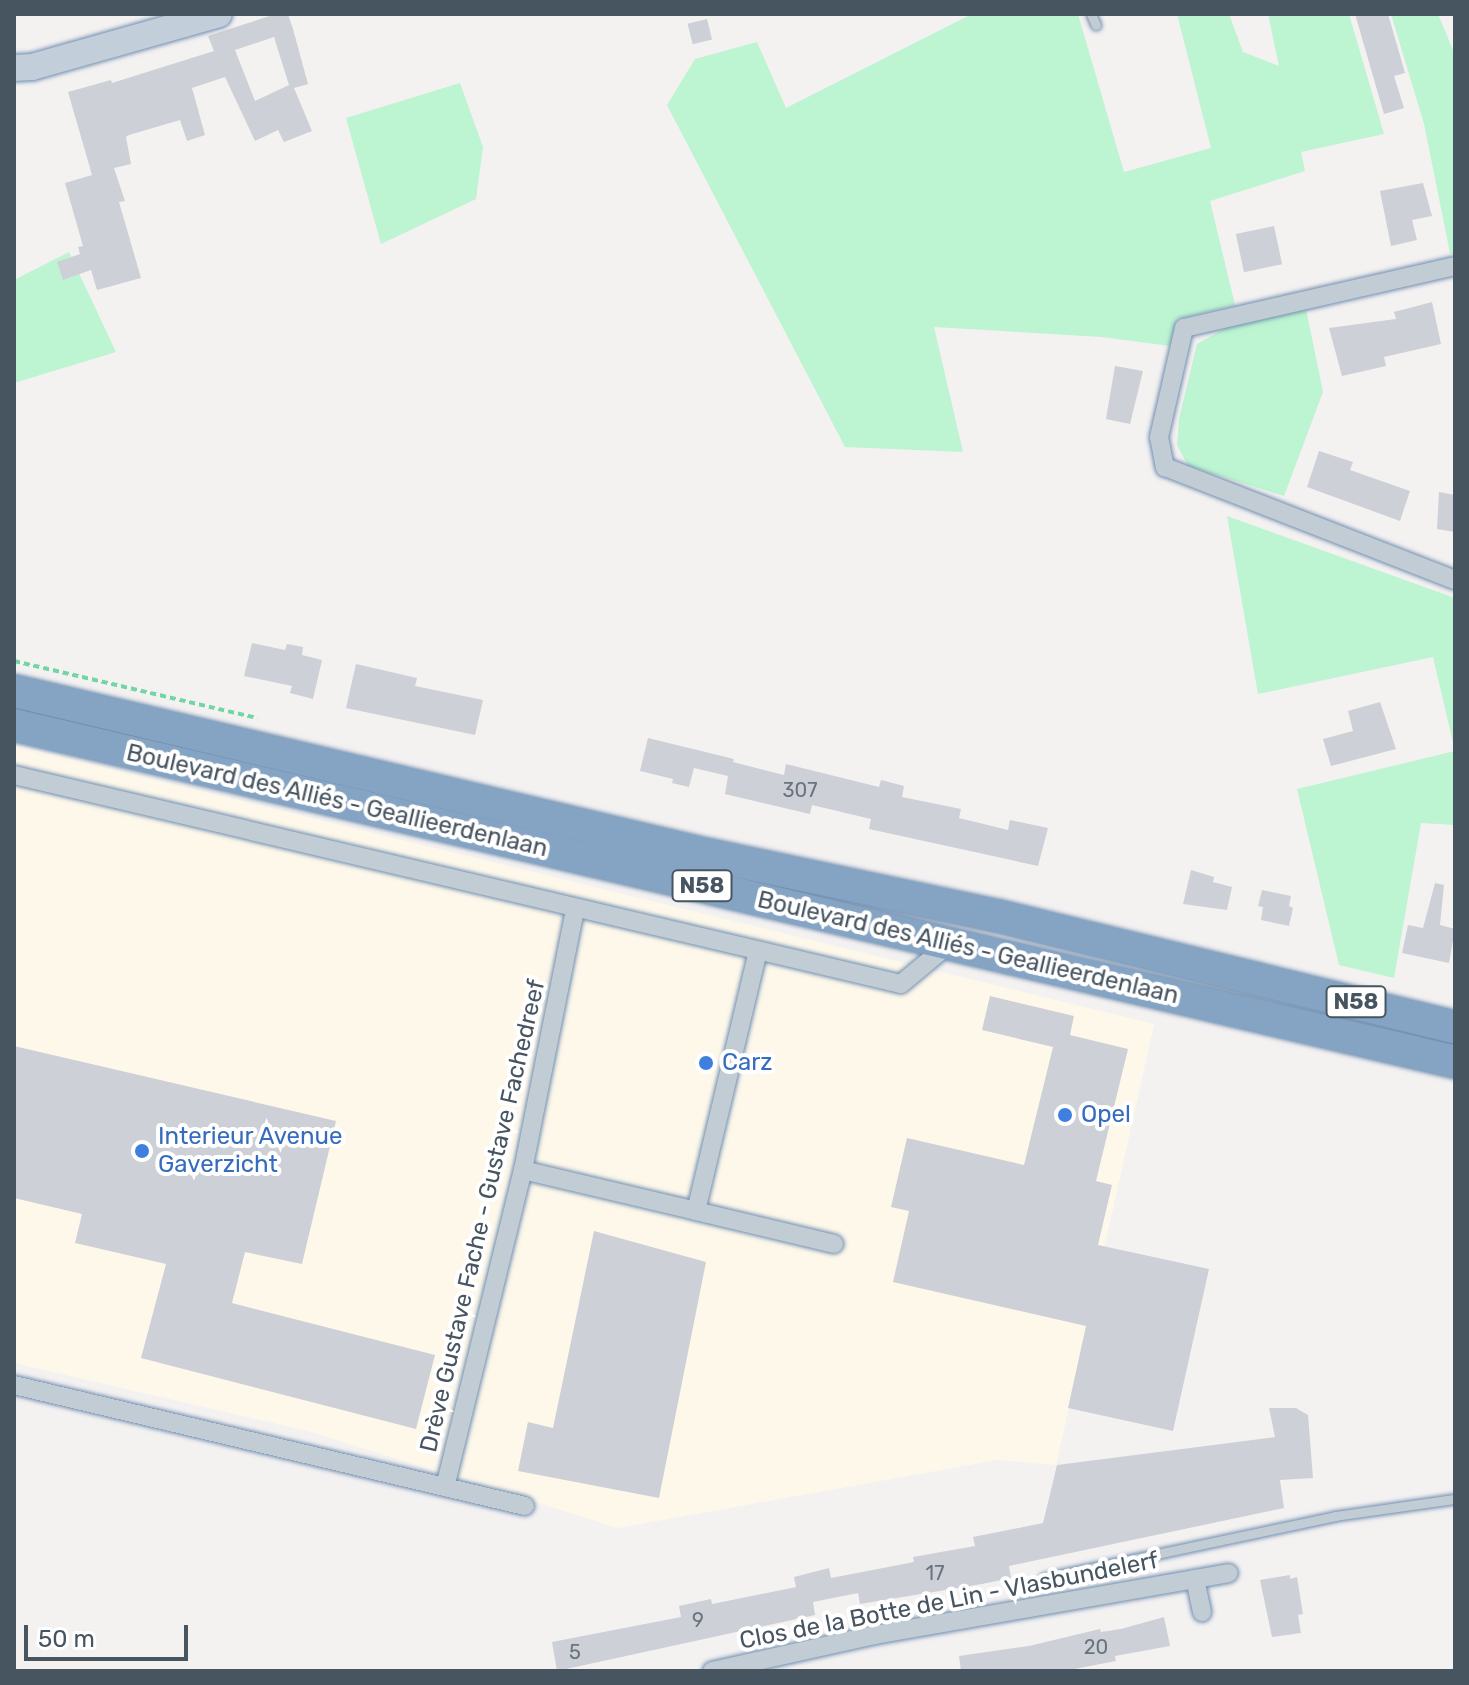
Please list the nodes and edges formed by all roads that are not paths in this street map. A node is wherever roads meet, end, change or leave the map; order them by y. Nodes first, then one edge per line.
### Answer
1 (219, 14) edge
2 (1091, 14) edge
3 (1096, 25) dead end
4 (14, 68) edge
5 (1455, 266) edge
6 (1455, 580) edge
7 (14, 691) edge
8 (14, 725) edge
9 (14, 775) edge
10 (575, 909) junction
11 (954, 926) junction
12 (758, 951) junction
13 (1114, 962) junction
14 (1455, 1027) edge
15 (1455, 1062) edge
16 (523, 1170) junction
17 (696, 1211) junction
18 (834, 1244) dead end
19 (14, 1385) edge
20 (445, 1487) junction
21 (1455, 1499) edge
22 (525, 1506) dead end
23 (1229, 1573) dead end
24 (1044, 1578) dead end
25 (1195, 1579) junction
26 (1202, 1612) dead end
27 (712, 1671) edge

1 - 4 street
2 - 3 lane
5 - 6 street
7 - 11 highway, Boulevard des Alliés - Geallieerdenlaan / N58
8 - 11 highway, Boulevard des Alliés - Geallieerdenlaan / N58
9 - 10 street
10 - 12 street
10 - 16 street, Drève Gustave Fache - Gustave Fachedreef
11 - 12 street
11 - 13 highway, Boulevard des Alliés - Geallieerdenlaan / N58
12 - 17 street
13 - 14 highway, Boulevard des Alliés - Geallieerdenlaan / N58
13 - 15 highway, Boulevard des Alliés - Geallieerdenlaan / N58
16 - 17 street
16 - 20 street, Drève Gustave Fache - Gustave Fachedreef
17 - 18 street
19 - 20 street, Drève Gustave Fache - Gustave Fachedreef
20 - 22 street, Drève Gustave Fache - Gustave Fachedreef
21 - 24 lane
23 - 25 street, Clos de la Botte de Lin - Vlasbundelerf
25 - 26 street, Clos de la Botte de Lin - Vlasbundelerf
25 - 27 street, Clos de la Botte de Lin - Vlasbundelerf

